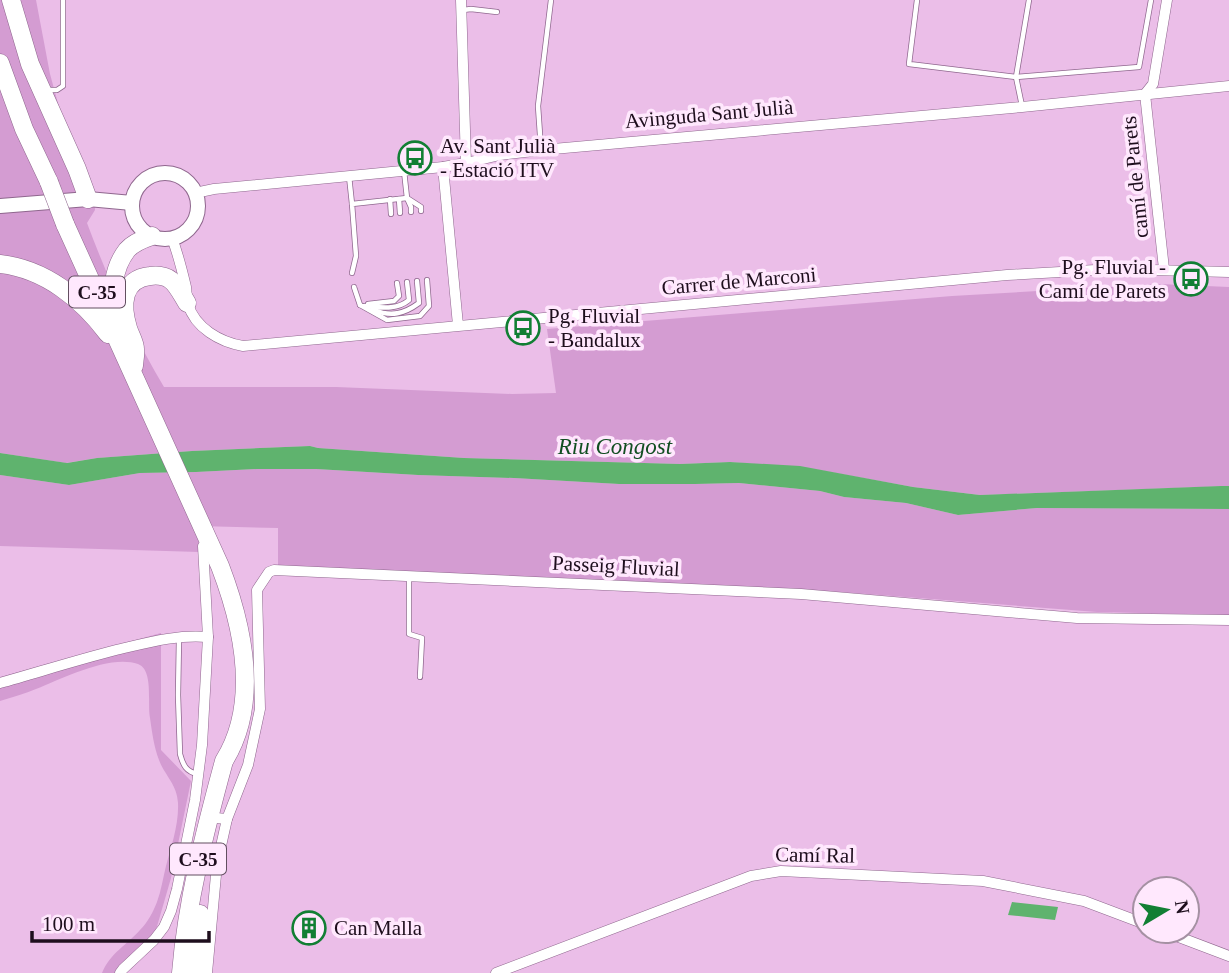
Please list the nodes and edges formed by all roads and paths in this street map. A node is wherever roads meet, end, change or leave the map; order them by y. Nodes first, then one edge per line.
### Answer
1 (11, 0) edge
2 (63, 0) edge
3 (551, 0) edge
4 (917, 0) edge
5 (1029, 0) edge
6 (1151, 0) edge
7 (1167, 0) edge
8 (461, 5) edge
9 (496, 12) dead end
10 (0, 63) edge
11 (1016, 77) junction
12 (1229, 86) edge
13 (42, 89) junction
14 (1145, 94) junction
15 (1022, 107) junction
16 (541, 150) junction
17 (466, 163) junction
18 (443, 167) junction
19 (404, 170) junction
20 (349, 175) junction
21 (195, 193) junction
22 (407, 198) junction
23 (88, 199) junction
24 (398, 199) junction
25 (390, 200) junction
26 (132, 203) junction
27 (352, 204) junction
28 (0, 206) edge
29 (421, 211) dead end
30 (411, 212) dead end
31 (391, 214) dead end
32 (400, 214) dead end
33 (152, 236) junction
34 (172, 238) junction
35 (0, 264) edge
36 (1164, 270) junction
37 (1229, 272) edge
38 (352, 273) dead end
39 (427, 280) dead end
40 (417, 281) dead end
41 (407, 282) dead end
42 (397, 283) dead end
43 (354, 287) dead end
44 (187, 303) junction
45 (360, 305) junction
46 (458, 326) junction
47 (128, 329) junction
48 (131, 367) junction
49 (203, 545) dead end
50 (409, 576) junction
51 (1229, 621) edge
52 (179, 637) junction
53 (208, 637) junction
54 (420, 677) dead end
55 (0, 683) edge
56 (231, 749) junction
57 (199, 775) junction
58 (221, 819) junction
59 (192, 889) junction
60 (1131, 919) edge
61 (198, 928) junction
62 (1200, 945) edge
63 (1229, 956) edge
64 (120, 973) edge
65 (173, 973) edge
66 (181, 973) edge
67 (187, 973) edge
68 (194, 973) edge
69 (207, 973) edge
70 (496, 973) edge

1 - 13 highway
2 - 13 lane
3 - 16 lane
4 - 11 lane
5 - 11 lane
6 - 11 lane
7 - 14 street, camí de Parets
8 - 9 lane
8 - 17 street
10 - 48 highway, C-35, bridge
11 - 15 lane
12 - 14 street, Avinguda Sant Julià
13 - 23 highway
14 - 15 street, Avinguda Sant Julià
14 - 36 street, camí de Parets
15 - 16 street, Avinguda Sant Julià
16 - 17 street, Avinguda Sant Julià
17 - 18 street, Avinguda Sant Julià
18 - 19 street, Avinguda Sant Julià
18 - 46 street
19 - 20 street, Avinguda Sant Julià
19 - 22 lane
20 - 21 street, Avinguda Sant Julià
20 - 27 lane
21 - 26 street
21 - 34 street
22 - 24 lane
22 - 29 lane
22 - 30 lane
23 - 26 street
23 - 28 street
24 - 25 lane
24 - 32 lane
25 - 27 lane
25 - 31 lane
26 - 33 street
27 - 38 lane
33 - 34 street
33 - 47 highway
34 - 44 street
35 - 48 highway
36 - 37 street, Carrer de Marconi
36 - 46 street, Carrer de Marconi
39 - 45 lane
40 - 45 lane
41 - 45 lane
42 - 45 lane
43 - 45 lane
44 - 46 street, Carrer de Marconi
44 - 47 highway
47 - 48 highway
48 - 56 highway, C-35
49 - 53 street
50 - 51 street, Passeig Fluvial
50 - 54 lane
50 - 58 street, Passeig Fluvial
52 - 53 street
52 - 55 street
52 - 57 lane
53 - 57 street
56 - 58 highway, C-35
56 - 59 highway, C-35
57 - 64 street
58 - 61 highway, C-35
58 - 69 street
59 - 65 highway
59 - 66 highway, C-35
60 - 70 street, Camí Ral
61 - 67 highway
61 - 68 highway, C-35
62 - 63 street

